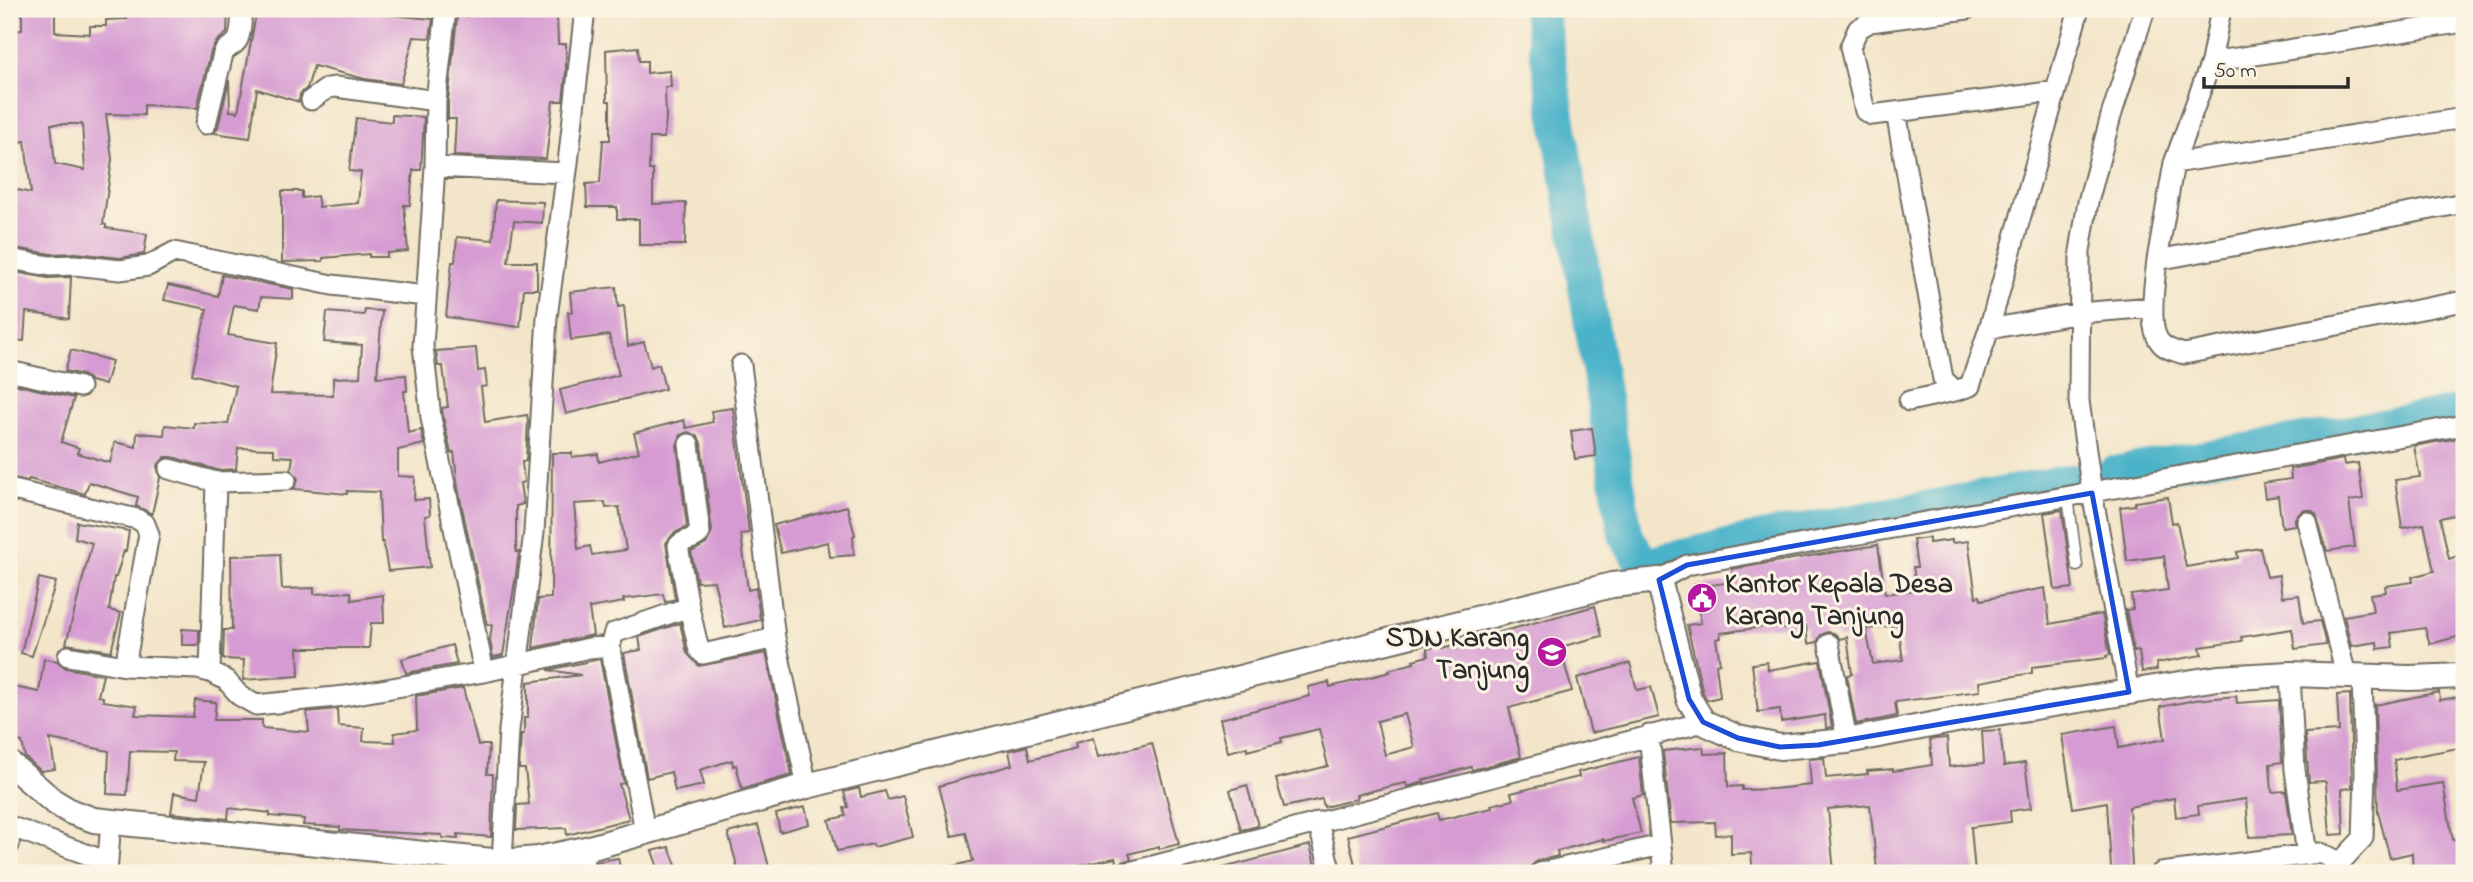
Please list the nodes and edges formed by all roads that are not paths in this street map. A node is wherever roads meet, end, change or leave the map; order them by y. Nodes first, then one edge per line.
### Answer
1 (242, 9) edge
2 (446, 9) edge
3 (585, 9) edge
4 (1967, 9) edge
5 (2079, 9) edge
6 (2145, 9) edge
7 (2221, 9) edge
8 (2464, 22) edge
9 (2211, 62) junction
10 (2056, 92) junction
11 (311, 100) dead end
12 (436, 101) junction
13 (1896, 112) junction
14 (2464, 118) edge
15 (206, 124) dead end
16 (2174, 163) junction
17 (435, 167) junction
18 (566, 173) junction
19 (2464, 203) edge
20 (9, 259) edge
21 (2157, 260) junction
22 (425, 296) junction
23 (2464, 301) edge
24 (2152, 307) junction
25 (2080, 313) junction
26 (1989, 329) junction
27 (741, 365) dead end
28 (9, 371) edge
29 (80, 387) dead end
30 (1955, 391) junction
31 (1909, 401) dead end
32 (2464, 425) edge
33 (690, 444) dead end
34 (169, 469) dead end
35 (286, 480) dead end
36 (216, 482) junction
37 (9, 489) edge
38 (2092, 493) junction
39 (2068, 497) junction
40 (2307, 522) dead end
41 (2077, 566) dead end
42 (1659, 580) junction
43 (689, 607) junction
44 (775, 638) junction
45 (1829, 644) dead end
46 (610, 646) junction
47 (68, 656) dead end
48 (517, 665) junction
49 (125, 666) junction
50 (209, 672) junction
51 (484, 672) junction
52 (2290, 674) junction
53 (2354, 676) junction
54 (2464, 676) edge
55 (2129, 692) junction
56 (1703, 722) junction
57 (1649, 735) junction
58 (1847, 741) junction
59 (9, 763) edge
60 (807, 786) junction
61 (110, 821) junction
62 (1318, 822) junction
63 (645, 831) junction
64 (9, 832) edge
65 (1661, 845) junction
66 (2307, 855) junction
67 (583, 861) edge
68 (502, 862) junction
69 (107, 868) edge
70 (2337, 870) edge
71 (1126, 873) edge
72 (1331, 873) edge
73 (1540, 873) edge
74 (1664, 873) edge
75 (2161, 873) edge

1 - 15 street
2 - 12 street
3 - 18 street
4 - 13 street
5 - 10 street
6 - 25 street
7 - 9 street
8 - 9 street
9 - 16 street
10 - 13 street
10 - 26 street
11 - 12 street
12 - 17 street
13 - 30 street
14 - 16 street
16 - 21 street
17 - 18 street
17 - 22 street
18 - 48 street
19 - 21 street
20 - 22 street
21 - 24 street
22 - 51 street
23 - 24 street
24 - 25 street
25 - 26 street
25 - 38 street
26 - 30 street
27 - 44 street
28 - 29 street
30 - 31 street
32 - 38 street
33 - 43 street
34 - 36 street
35 - 36 street
36 - 50 street
37 - 49 street
38 - 39 street
38 - 55 street
39 - 41 lane
39 - 42 street
40 - 53 street
42 - 56 street
42 - 60 street
43 - 44 street
43 - 46 street
44 - 60 street
45 - 58 street
46 - 48 street
46 - 63 street
47 - 49 street
48 - 51 street
48 - 68 street
49 - 50 street
50 - 51 street
52 - 53 street
52 - 55 street
52 - 66 street
53 - 54 street
53 - 70 street
55 - 58 street
56 - 57 street
56 - 58 street
57 - 62 street
57 - 65 street
59 - 61 street
60 - 63 street
61 - 68 street
61 - 69 street
62 - 71 street
62 - 72 street
63 - 67 street
64 - 69 street
65 - 73 street
65 - 74 street
66 - 70 street
66 - 75 street
67 - 68 street

